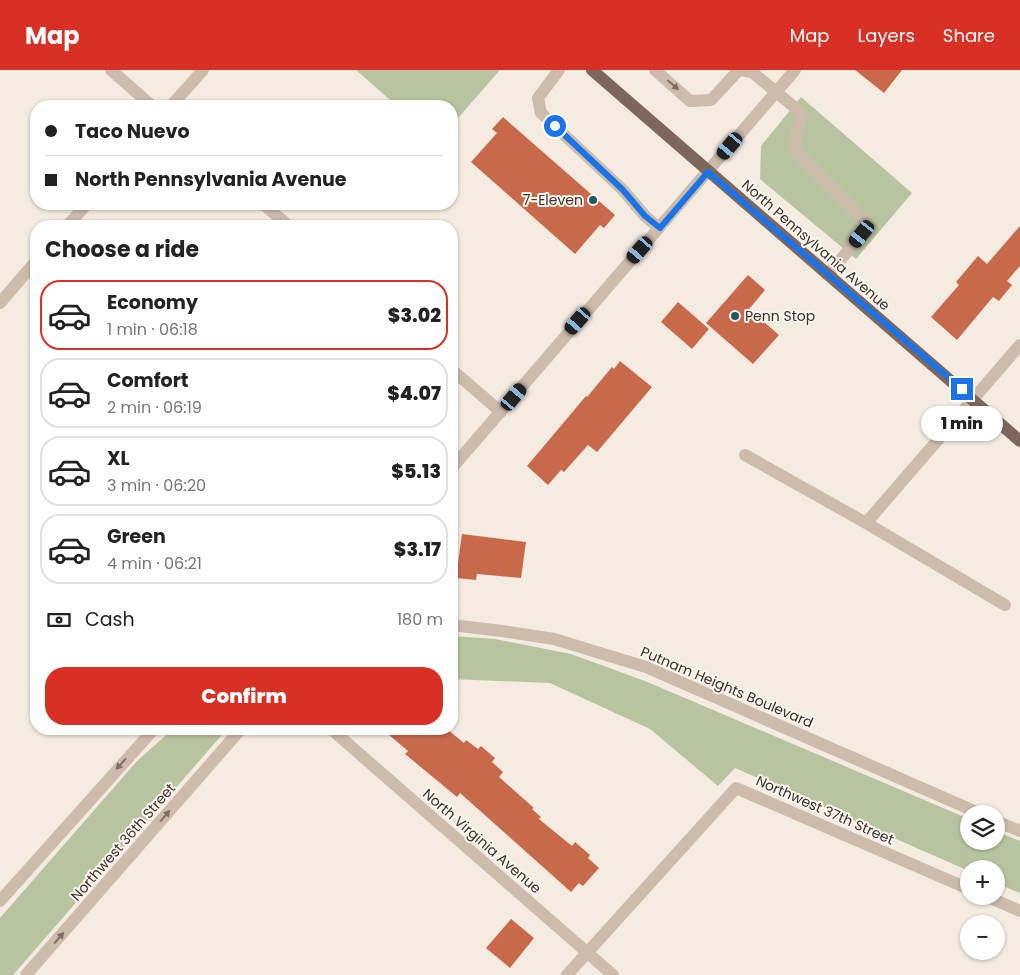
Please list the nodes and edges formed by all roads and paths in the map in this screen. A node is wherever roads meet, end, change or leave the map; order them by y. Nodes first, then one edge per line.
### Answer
1 (111, 70) edge
2 (203, 70) edge
3 (560, 70) edge
4 (592, 70) edge
5 (655, 70) edge
6 (795, 70) edge
7 (776, 92) junction
8 (145, 100) edge
9 (177, 100) edge
10 (708, 172) junction
11 (81, 210) edge
12 (270, 210) edge
13 (72, 220) edge
14 (282, 220) edge
15 (660, 228) junction
16 (30, 268) edge
17 (828, 275) junction
18 (0, 303) edge
19 (1020, 345) edge
20 (458, 375) edge
21 (974, 400) junction
22 (501, 412) junction
23 (1020, 441) edge
24 (745, 455) dead end
25 (458, 461) edge
26 (866, 524) junction
27 (1005, 605) dead end
28 (458, 626) edge
29 (149, 735) edge
30 (236, 735) edge
31 (338, 735) edge
32 (960, 805) edge
33 (1005, 824) edge
34 (1020, 831) edge
35 (960, 885) edge
36 (0, 901) edge
37 (1005, 904) edge
38 (1020, 911) edge
39 (586, 952) junction
40 (26, 975) edge
41 (567, 975) edge
42 (612, 975) edge

1 - 8 street
2 - 9 street
3 - 15 street
4 - 10 main road, North Pennsylvania Avenue
5 -> 7 street
6 - 7 street
7 - 10 street
7 - 17 street
10 - 15 street
10 - 17 main road, North Pennsylvania Avenue
11 - 13 street
12 - 14 street
15 - 22 street
16 - 18 street
17 - 21 main road, North Pennsylvania Avenue
19 - 21 street
20 - 22 street
21 - 23 main road, North Pennsylvania Avenue
21 - 26 street
22 - 25 street
24 - 26 street
26 - 27 street
28 - 32 street, Putnam Heights Boulevard
29 -> 36 street
40 -> 30 street, Northwest 36th Street
31 - 39 street, North Virginia Avenue
33 - 34 street
35 - 39 street, Northwest 37th Street
37 - 38 street
39 - 41 street, Northwest 37th Street
39 - 42 street, North Virginia Avenue

